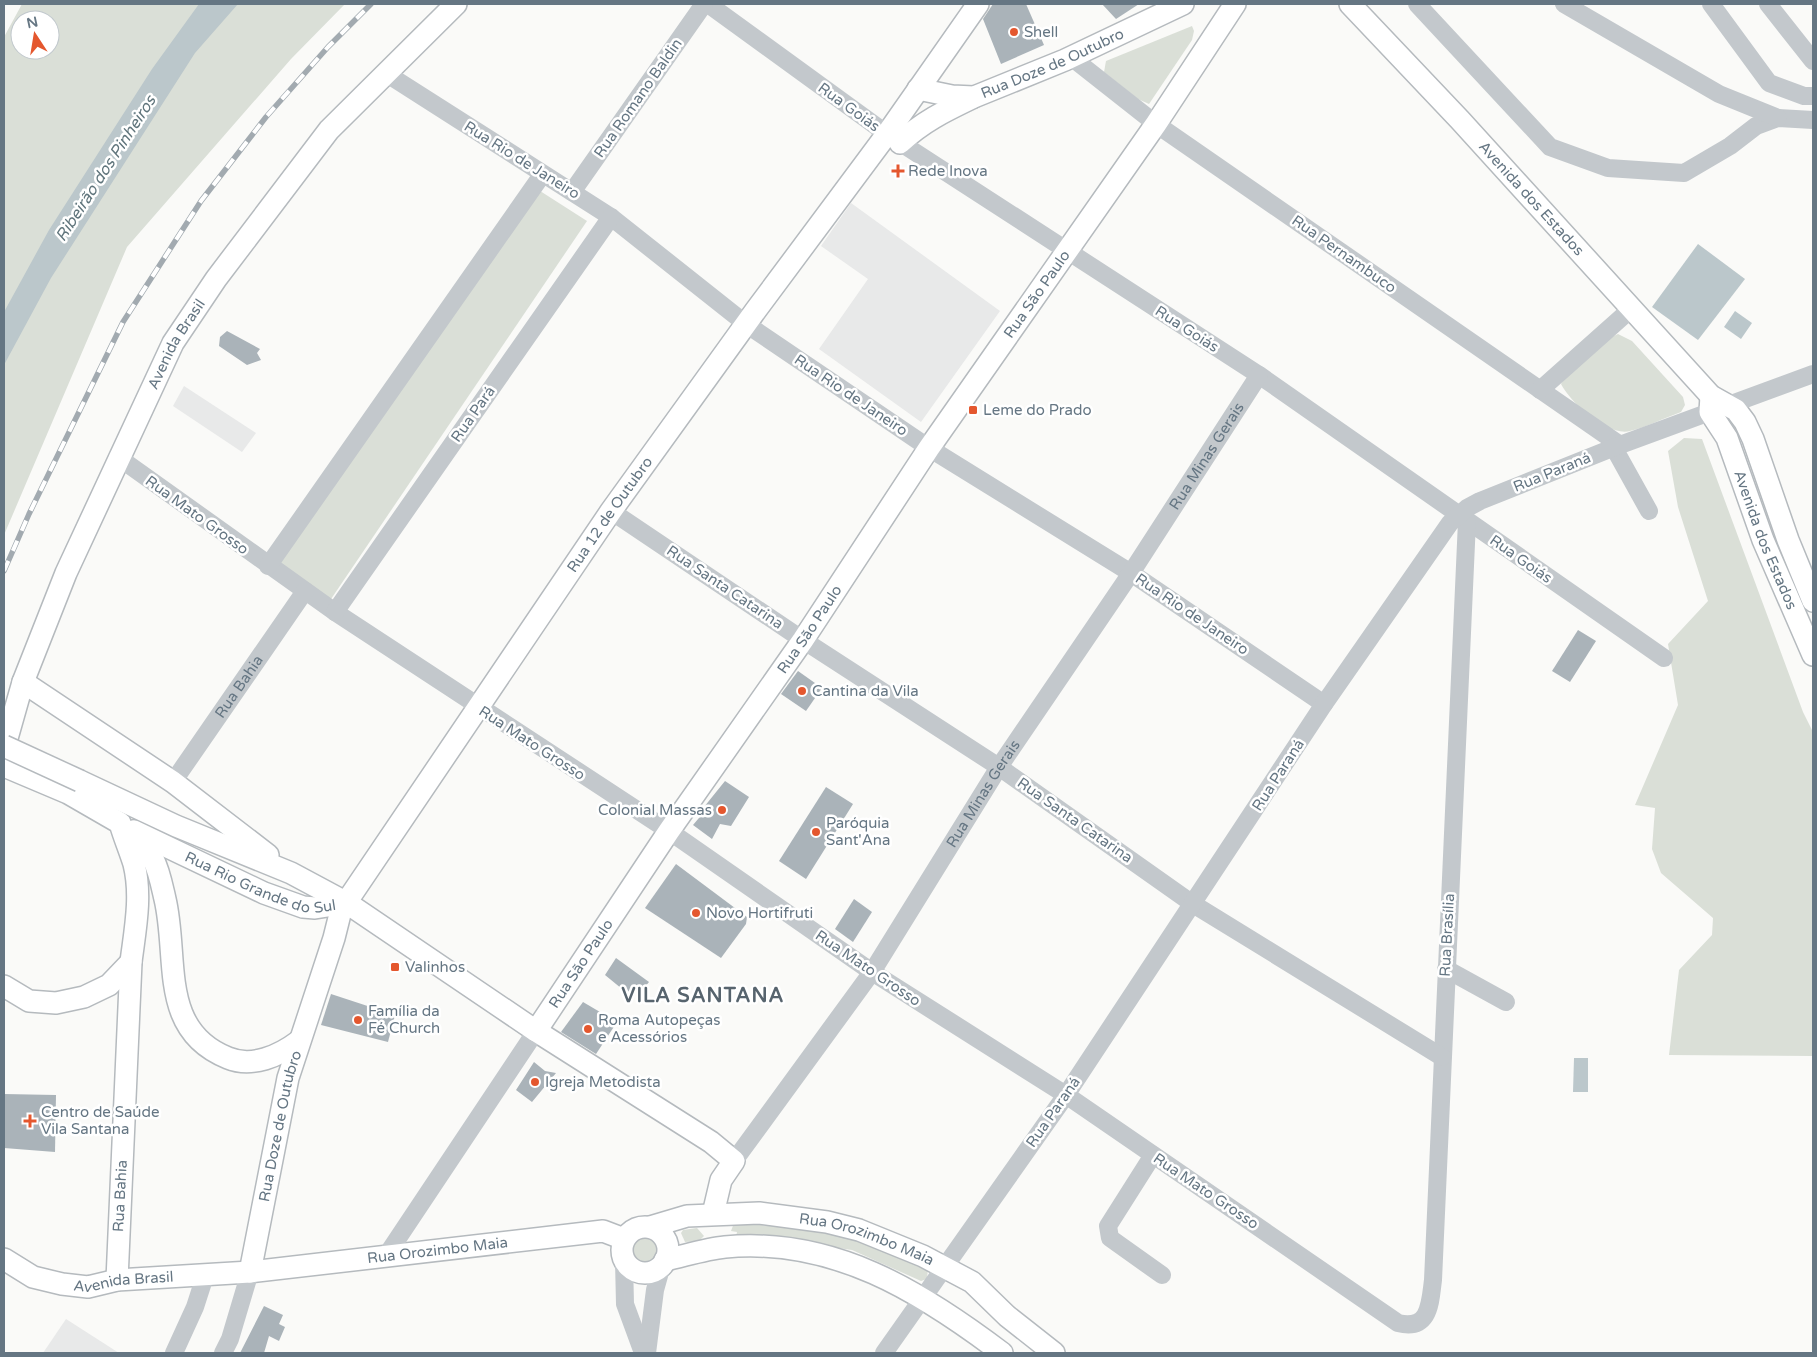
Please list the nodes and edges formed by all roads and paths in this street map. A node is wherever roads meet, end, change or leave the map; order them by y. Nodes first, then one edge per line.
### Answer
1 (456, 4) edge
2 (706, 4) edge
3 (978, 4) edge
4 (1183, 4) edge
5 (1235, 4) edge
6 (1350, 4) edge
7 (1417, 4) edge
8 (1564, 4) edge
9 (1712, 4) edge
10 (1768, 4) edge
11 (1071, 57) junction
12 (1813, 61) edge
13 (386, 74) junction
14 (918, 89) junction
15 (1813, 96) edge
16 (974, 97) junction
17 (1778, 118) junction
18 (1813, 120) edge
19 (1156, 124) junction
20 (893, 138) junction
21 (542, 175) junction
22 (572, 192) junction
23 (611, 217) junction
24 (1066, 250) junction
25 (1631, 309) junction
26 (746, 324) junction
27 (1813, 374) edge
28 (1259, 375) junction
29 (1540, 390) junction
30 (1717, 404) junction
31 (1617, 446) junction
32 (929, 448) junction
33 (118, 457) junction
34 (611, 511) junction
35 (1649, 511) dead end
36 (1462, 518) junction
37 (268, 566) junction
38 (1131, 573) junction
39 (304, 591) junction
40 (1813, 602) edge
41 (335, 612) junction
42 (803, 640) junction
43 (1813, 656) edge
44 (1664, 658) dead end
45 (23, 682) junction
46 (1324, 704) junction
47 (479, 708) junction
48 (4, 748) edge
49 (4, 766) edge
50 (999, 767) junction
51 (4, 774) edge
52 (173, 782) junction
53 (71, 791) junction
54 (127, 827) junction
55 (669, 832) junction
56 (292, 873) junction
57 (348, 903) junction
58 (1193, 904) junction
59 (131, 962) junction
60 (1446, 969) junction
61 (872, 972) junction
62 (4, 986) edge
63 (1506, 1002) dead end
64 (536, 1031) junction
65 (298, 1041) junction
66 (1442, 1057) junction
67 (1066, 1095) junction
68 (1153, 1155) junction
69 (734, 1161) junction
70 (713, 1214) junction
71 (650, 1228) junction
72 (624, 1239) junction
73 (723, 1247) junction
74 (386, 1256) junction
75 (4, 1259) edge
76 (624, 1260) junction
77 (663, 1263) junction
78 (944, 1267) junction
79 (250, 1272) junction
80 (1162, 1275) dead end
81 (205, 1276) junction
82 (116, 1280) junction
83 (924, 1299) junction
84 (1398, 1323) joint
85 (174, 1353) edge
86 (223, 1353) edge
87 (645, 1353) edge
88 (884, 1353) edge
89 (1002, 1353) edge
90 (1054, 1353) edge

1 - 13 main road, Avenida Brasil
2 - 20 street, Rua Goiás
2 - 22 street, Rua Romano Baldin
3 - 14 main road
4 - 11 main road, Rua Doze de Outubro
5 - 19 main road, Rua São Paulo
6 - 25 main road, Avenida dos Estados
7 - 17 street
8 - 17 street
9 - 15 street
10 - 12 street
11 - 16 main road, Rua Doze de Outubro
11 - 19 street, Rua Pernambuco
13 - 21 street, Rua Rio de Janeiro
13 - 33 main road, Avenida Brasil
14 - 16 main road, Rua Doze de Outubro
14 - 20 main road
16 - 20 main road
17 - 18 street
19 - 24 main road, Rua São Paulo
19 - 29 street, Rua Pernambuco
20 - 24 street, Rua Goiás
20 - 26 main road, Rua 12 de Outubro
21 - 22 street, Rua Rio de Janeiro
21 - 37 street
22 - 23 street, Rua Rio de Janeiro
23 - 26 street, Rua Rio de Janeiro
23 - 41 street, Rua Pará
24 - 28 street, Rua Goiás
24 - 32 main road, Rua São Paulo
25 - 29 street
25 - 30 main road, Avenida dos Estados
26 - 32 street, Rua Rio de Janeiro
26 - 34 main road, Rua 12 de Outubro
27 - 30 street, Rua Paraná
28 - 36 street, Rua Goiás
28 - 38 street, Rua Minas Gerais
29 - 31 street, Rua Pernambuco
30 - 31 street, Rua Paraná
30 - 40 main road, Avenida dos Estados
30 - 43 main road, Avenida dos Estados
31 - 35 street
31 - 36 street, Rua Paraná
32 - 38 street, Rua Rio de Janeiro
32 - 42 main road, Rua São Paulo
33 - 37 street, Rua Mato Grosso
33 - 45 main road, Avenida Brasil
34 - 42 street, Rua Santa Catarina
34 - 47 main road, Rua 12 de Outubro
36 - 44 street, Rua Goiás
36 - 46 street, Rua Paraná
36 - 60 street, Rua Brasília
37 - 39 street, Rua Mato Grosso
38 - 46 street, Rua Rio de Janeiro
38 - 50 street, Rua Minas Gerais
39 - 41 street, Rua Mato Grosso
39 - 52 street, Rua Bahia
41 - 47 street, Rua Mato Grosso
42 - 50 street, Rua Santa Catarina
42 - 55 main road, Rua São Paulo
45 - 48 main road, Avenida Brasil
45 - 52 main road, Rua Rio Grande do Sul
46 - 58 street, Rua Paraná
47 - 55 street, Rua Mato Grosso
47 - 57 main road, Rua 12 de Outubro
48 - 53 main road, bridge
49 - 53 main road
50 - 58 street, Rua Santa Catarina
50 - 61 street, Rua Minas Gerais
51 - 53 main road
52 - 56 main road, Rua Rio Grande do Sul
53 - 54 main road, Rua Rio Grande do Sul
53 - 56 main road
54 - 57 main road, Rua Rio Grande do Sul
54 - 59 main road, Rua Bahia
54 - 65 main road
55 - 61 street, Rua Mato Grosso
55 - 64 main road, Rua São Paulo
56 - 57 main road
57 - 64 main road, Rua Rio Grande do Sul
57 - 65 main road, Rua Doze de Outubro
58 - 66 street, Rua Santa Catarina
58 - 67 street, Rua Paraná
59 - 62 main road
59 - 82 main road, Rua Bahia
60 - 63 street
60 - 66 street, Rua Brasília
61 - 67 street, Rua Mato Grosso
61 - 69 street, Rua Minas Gerais
64 - 69 main road, Rua Rio Grande do Sul
64 - 74 street, Rua São Paulo
65 - 79 main road, Rua Doze de Outubro
66 - 84 street, Rua Brasília
67 - 68 street, Rua Mato Grosso
67 - 78 street, Rua Paraná
68 - 80 street
68 - 84 street, Rua Mato Grosso
69 - 70 main road, Rua Minas Gerais
70 - 71 main road, Rua Orozimbo Maia
70 - 73 main road
70 - 78 main road, Rua Orozimbo Maia
71 - 72 main road
71 - 77 main road
72 - 74 main road, Rua Orozimbo Maia
72 - 76 main road
73 - 77 main road, Rua Orozimbo Maia
73 - 83 main road, Rua Orozimbo Maia
74 - 79 main road, Rua Orozimbo Maia
75 - 82 main road, Avenida Brasil
76 - 77 main road
76 - 87 street
77 - 87 street
78 - 83 street, Rua Paraná
78 - 90 main road, Rua Orozimbo Maia
79 - 81 main road, Avenida Brasil
79 - 86 street, Rua Doze de Outubro
81 - 82 main road, Avenida Brasil
81 - 85 street
83 - 88 street, Rua Paraná
83 - 89 main road, Rua Orozimbo Maia

